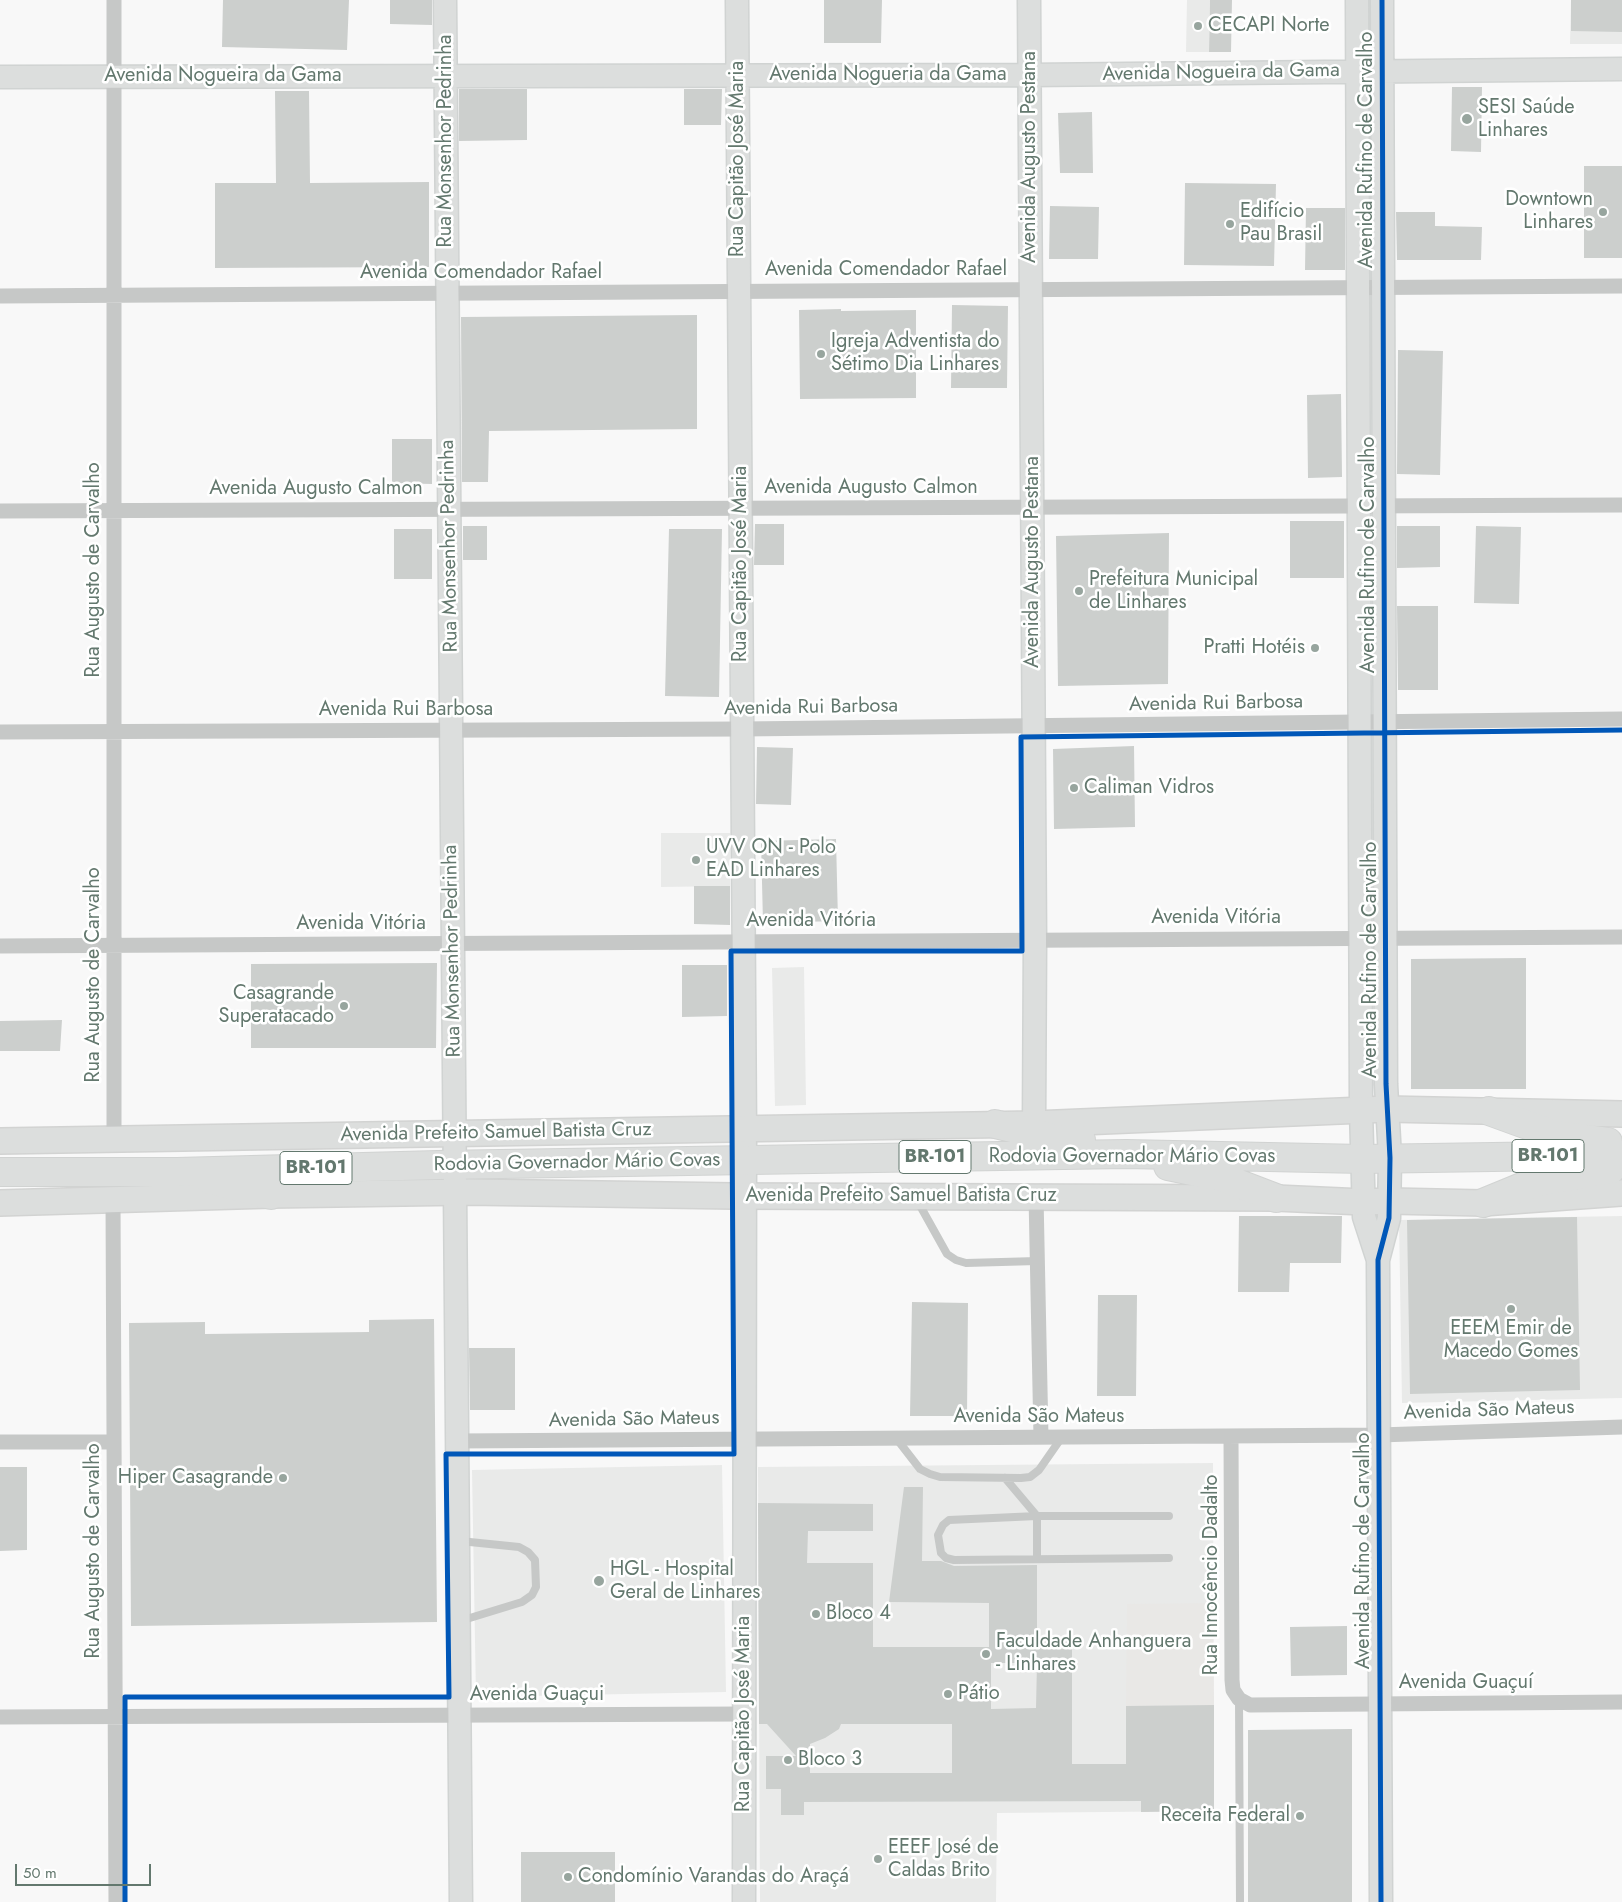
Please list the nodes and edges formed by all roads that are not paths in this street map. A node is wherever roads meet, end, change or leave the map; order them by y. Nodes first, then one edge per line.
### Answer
1 (114, 0) edge
2 (445, 0) edge
3 (737, 0) edge
4 (1029, 0) edge
5 (1357, 0) edge
6 (1382, 0) edge
7 (1622, 69) edge
8 (1382, 71) junction
9 (1357, 72) junction
10 (446, 75) junction
11 (738, 75) junction
12 (1030, 75) junction
13 (0, 77) edge
14 (114, 77) junction
15 (1622, 286) edge
16 (1358, 287) junction
17 (1383, 287) junction
18 (1031, 289) junction
19 (739, 291) junction
20 (447, 293) junction
21 (114, 295) junction
22 (0, 296) edge
23 (1622, 505) edge
24 (1359, 506) junction
25 (1384, 506) junction
26 (1032, 507) junction
27 (741, 508) junction
28 (449, 509) junction
29 (114, 510) junction
30 (0, 511) edge
31 (1622, 719) edge
32 (1359, 722) junction
33 (1385, 722) junction
34 (1034, 726) junction
35 (742, 729) junction
36 (451, 730) junction
37 (114, 731) junction
38 (0, 732) edge
39 (1622, 936) edge
40 (1360, 937) junction
41 (1386, 937) junction
42 (1035, 940) junction
43 (744, 942) junction
44 (453, 943) junction
45 (114, 945) junction
46 (0, 946) edge
47 (1387, 1109) junction
48 (1361, 1110) junction
49 (1489, 1111) junction
50 (1622, 1114) edge
51 (995, 1124) junction
52 (1034, 1124) junction
53 (745, 1129) junction
54 (455, 1134) junction
55 (114, 1140) junction
56 (0, 1141) edge
57 (1622, 1143) edge
58 (1126, 1154) junction
59 (1186, 1154) junction
60 (1622, 1155) edge
61 (1376, 1158) junction
62 (745, 1161) junction
63 (455, 1165) junction
64 (1622, 1167) edge
65 (0, 1172) edge
66 (177, 1172) junction
67 (455, 1192) junction
68 (1622, 1193) edge
69 (271, 1195) junction
70 (745, 1196) junction
71 (914, 1196) junction
72 (1036, 1196) junction
73 (1276, 1198) junction
74 (113, 1199) junction
75 (1390, 1201) junction
76 (1363, 1202) junction
77 (0, 1203) edge
78 (1482, 1203) junction
79 (1378, 1260) junction
80 (1037, 1261) junction
81 (1622, 1427) edge
82 (1378, 1435) junction
83 (1231, 1436) junction
84 (1041, 1437) junction
85 (1062, 1437) junction
86 (896, 1438) junction
87 (745, 1439) junction
88 (457, 1441) junction
89 (0, 1442) edge
90 (114, 1442) junction
91 (1005, 1478) junction
92 (1037, 1516) junction
93 (1169, 1516) dead end
94 (458, 1541) junction
95 (1168, 1558) dead end
96 (1037, 1559) junction
97 (458, 1621) junction
98 (1245, 1702) junction
99 (1622, 1702) edge
100 (1380, 1704) junction
101 (744, 1714) junction
102 (459, 1715) junction
103 (115, 1716) junction
104 (0, 1717) edge
105 (116, 1902) edge
106 (461, 1902) edge
107 (744, 1902) edge
108 (1240, 1902) edge
109 (1381, 1902) edge

1 - 14 street, Rua Augusto de Carvalho
2 - 10 street, Rua Monsenhor Pedrinha
3 - 11 street, Rua Capitão José Maria
4 - 12 street, Avenida Augusto Pestana
5 - 9 street, Avenida Rufino de Carvalho
6 - 8 street, Avenida Rufino de Carvalho
7 - 8 street, Avenida Nogueira da Gama
8 - 9 street, Avenida Nogueira da Gama
8 - 17 street, Avenida Rufino de Carvalho
9 - 12 street, Avenida Nogueira da Gama
9 - 16 street, Avenida Rufino de Carvalho
10 - 11 street, Avenida Nogueria da Gama
10 - 14 street, Avenida Nogueira da Gama
10 - 20 street, Rua Monsenhor Pedrinha
11 - 12 street, Avenida Nogueria da Gama
11 - 19 street, Rua Capitão José Maria
12 - 18 street, Avenida Augusto Pestana
13 - 14 street, Avenida Nogueira da Gama
14 - 21 street, Rua Augusto de Carvalho
15 - 17 street, Avenida Comendador Rafael
16 - 17 street, Avenida Comendador Rafael
16 - 18 street, Avenida Comendador Rafael
16 - 24 street, Avenida Rufino de Carvalho
17 - 25 street, Avenida Rufino de Carvalho
18 - 19 street, Avenida Comendador Rafael
18 - 26 street, Avenida Augusto Pestana
19 - 20 street, Avenida Comendador Rafael
19 - 27 street, Rua Capitão José Maria
20 - 21 street, Avenida Comendador Rafael
20 - 28 street, Rua Monsenhor Pedrinha
21 - 22 street, Avenida Comendador Rafael
21 - 29 street, Rua Augusto de Carvalho
23 - 25 street, Avenida Augusto Calmon
24 - 25 street, Avenida Augusto Calmon
24 - 26 street, Avenida Augusto Calmon
24 - 32 street, Avenida Rufino de Carvalho
25 - 33 street, Avenida Rufino de Carvalho
26 - 27 street, Avenida Augusto Calmon
26 - 34 street, Avenida Augusto Pestana
27 - 28 street, Avenida Augusto Calmon
27 - 35 street, Rua Capitão José Maria
28 - 29 street, Avenida Augusto Calmon
28 - 36 street, Rua Monsenhor Pedrinha
29 - 30 street, Avenida Augusto Calmon
29 - 37 street, Rua Augusto de Carvalho
31 - 33 street, Avenida Rui Barbosa
32 - 33 street, Avenida Rui Barbosa
32 - 34 street, Avenida Rui Barbosa
32 - 40 street, Avenida Rufino de Carvalho
33 - 41 street, Avenida Rufino de Carvalho
34 - 35 street, Avenida Rui Barbosa
34 - 42 street, Avenida Augusto Pestana
35 - 36 street, Avenida Rui Barbosa
35 - 43 street, Rua Capitão José Maria
36 - 37 street, Avenida Rui Barbosa
36 - 44 street, Rua Monsenhor Pedrinha
37 - 38 street, Avenida Rui Barbosa
37 - 45 street, Rua Augusto de Carvalho
39 - 41 street, Avenida Vitória
40 - 41 street, Avenida Vitória
40 - 42 street, Avenida Vitória
40 - 48 street, Avenida Rufino de Carvalho
41 - 47 street, Avenida Rufino de Carvalho
42 - 43 street, Avenida Vitória
42 - 52 street, Avenida Augusto Pestana
43 - 44 street, Avenida Vitória
43 - 53 street, Rua Capitão José Maria
44 - 45 street, Avenida Vitória
44 - 54 street, Rua Monsenhor Pedrinha
45 - 46 street, Avenida Vitória
45 - 55 street, Rua Augusto de Carvalho
47 - 48 main road, Avenida Prefeito Samuel Batista Cruz
47 - 49 main road, Avenida Prefeito Samuel Batista Cruz
47 - 61 street, Avenida Rufino de Carvalho
48 - 52 main road, Avenida Prefeito Samuel Batista Cruz
48 - 61 street, Avenida Rufino de Carvalho
49 - 50 main road, Avenida Prefeito Samuel Batista Cruz
49 - 57 highway
51 - 52 main road, Avenida Prefeito Samuel Batista Cruz
51 - 53 main road, Avenida Prefeito Samuel Batista Cruz
51 - 59 highway
53 - 54 main road, Avenida Prefeito Samuel Batista Cruz
53 - 62 street, Rua Capitão José Maria
54 - 55 main road, Avenida Prefeito Samuel Batista Cruz
54 - 63 street, Rua Monsenhor Pedrinha
55 - 56 main road, Avenida Prefeito Samuel Batista Cruz
58 - 59 highway, Rodovia Governador Mário Covas / BR-101
58 - 62 highway, Rodovia Governador Mário Covas / BR-101
58 - 73 highway
59 - 61 highway, Rodovia Governador Mário Covas / BR-101
60 - 61 highway, BR-101
61 - 75 street, Avenida Rufino de Carvalho
61 - 76 street
62 - 63 highway, Rodovia Governador Mário Covas / BR-101
62 - 70 street, Rua Capitão José Maria
63 - 66 highway, Rodovia Governador Mário Covas / BR-101
63 - 67 street, Rua Monsenhor Pedrinha
64 - 78 highway
65 - 66 highway, Rodovia Governador Mário Covas / BR-101
66 - 69 highway
67 - 69 main road, Avenida Prefeito Samuel Batista Cruz
67 - 70 main road, Avenida Prefeito Samuel Batista Cruz
67 - 88 street, Rua Monsenhor Pedrinha
68 - 78 main road, Avenida Prefeito Samuel Batista Cruz
69 - 74 main road, Avenida Prefeito Samuel Batista Cruz
70 - 71 main road, Avenida Prefeito Samuel Batista Cruz
70 - 87 street, Rua Capitão José Maria
71 - 72 main road, Avenida Prefeito Samuel Batista Cruz
71 - 80 lane
72 - 73 main road, Avenida Prefeito Samuel Batista Cruz
72 - 80 street
73 - 76 main road, Avenida Prefeito Samuel Batista Cruz
74 - 77 main road, Avenida Prefeito Samuel Batista Cruz
74 - 90 street, Rua Augusto de Carvalho
75 - 76 main road, Avenida Prefeito Samuel Batista Cruz
75 - 78 main road, Avenida Prefeito Samuel Batista Cruz
75 - 79 street, Avenida Rufino de Carvalho
76 - 79 street
79 - 82 street, Avenida Rufino de Carvalho
80 - 84 street
81 - 82 street, Avenida São Mateus
82 - 83 street, Avenida São Mateus
82 - 100 street, Avenida Rufino de Carvalho
83 - 85 street, Avenida São Mateus
83 - 98 street, Rua Innocêncio Dadalto
84 - 85 street, Avenida São Mateus
84 - 86 street, Avenida São Mateus
85 - 91 lane
86 - 87 street, Avenida São Mateus
86 - 91 lane
87 - 88 street, Avenida São Mateus
87 - 101 street, Rua Capitão José Maria
88 - 94 street, Rua Monsenhor Pedrinha
89 - 90 street
90 - 103 street, Rua Augusto de Carvalho
91 - 92 lane
92 - 93 lane
92 - 96 lane
92 - 96 lane
94 - 97 street, Rua Monsenhor Pedrinha
94 - 97 lane
95 - 96 lane
97 - 102 street, Rua Monsenhor Pedrinha
98 - 100 street, Avenida Guaçuí
98 - 108 lane
99 - 100 street, Avenida Guaçuí
100 - 109 street, Avenida Rufino de Carvalho
101 - 102 street, Avenida Guaçui
101 - 107 street, Rua Capitão José Maria
102 - 103 street, Avenida Guaçui
102 - 106 street, Rua Monsenhor Pedrinha
103 - 104 street, Avenida Guaçui
103 - 105 street, Rua Augusto de Carvalho

